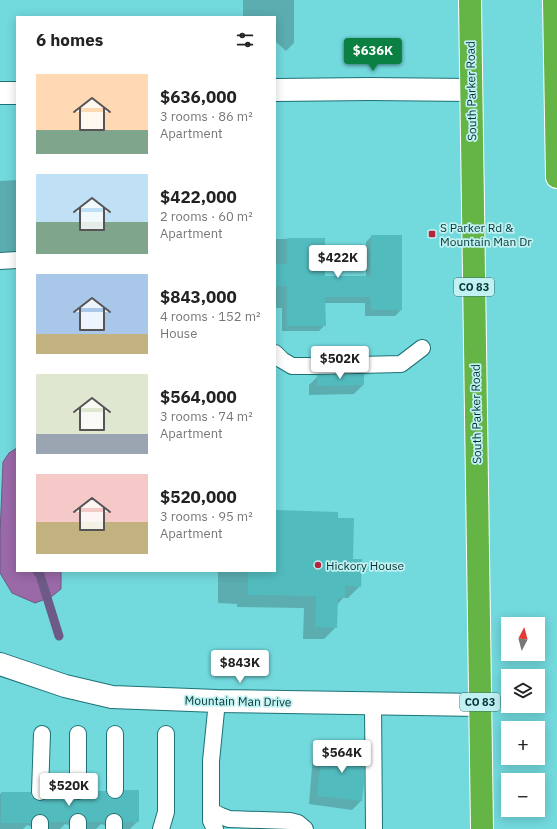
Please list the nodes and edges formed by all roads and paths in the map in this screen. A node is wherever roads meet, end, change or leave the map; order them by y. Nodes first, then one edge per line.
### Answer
1 (470, 0) edge
2 (554, 0) edge
3 (276, 90) edge
4 (471, 90) junction
5 (0, 93) edge
6 (16, 93) edge
7 (557, 177) edge
8 (16, 260) edge
9 (0, 261) edge
10 (422, 348) dead end
11 (276, 354) edge
12 (0, 664) edge
13 (217, 700) junction
14 (373, 704) junction
15 (480, 705) junction
16 (42, 734) dead end
17 (78, 734) dead end
18 (115, 734) dead end
19 (166, 734) dead end
20 (115, 790) dead end
21 (78, 791) dead end
22 (40, 792) dead end
23 (211, 811) junction
24 (161, 829) edge
25 (214, 829) edge
26 (305, 829) edge
27 (374, 829) edge
28 (482, 829) edge

1 - 4 highway, South Parker Road / CO 83
2 - 7 highway
3 - 4 street
4 - 15 highway, South Parker Road / CO 83
5 - 6 street
8 - 9 lane
10 - 11 lane
12 - 13 street, Mountain Man Drive
13 - 14 street, Mountain Man Drive
13 - 23 lane
14 - 15 street, Mountain Man Drive
14 - 27 lane
15 - 28 highway, South Parker Road / CO 83
16 - 22 lane
17 - 21 lane
18 - 20 lane
19 - 24 lane
23 - 25 lane
23 - 26 lane

